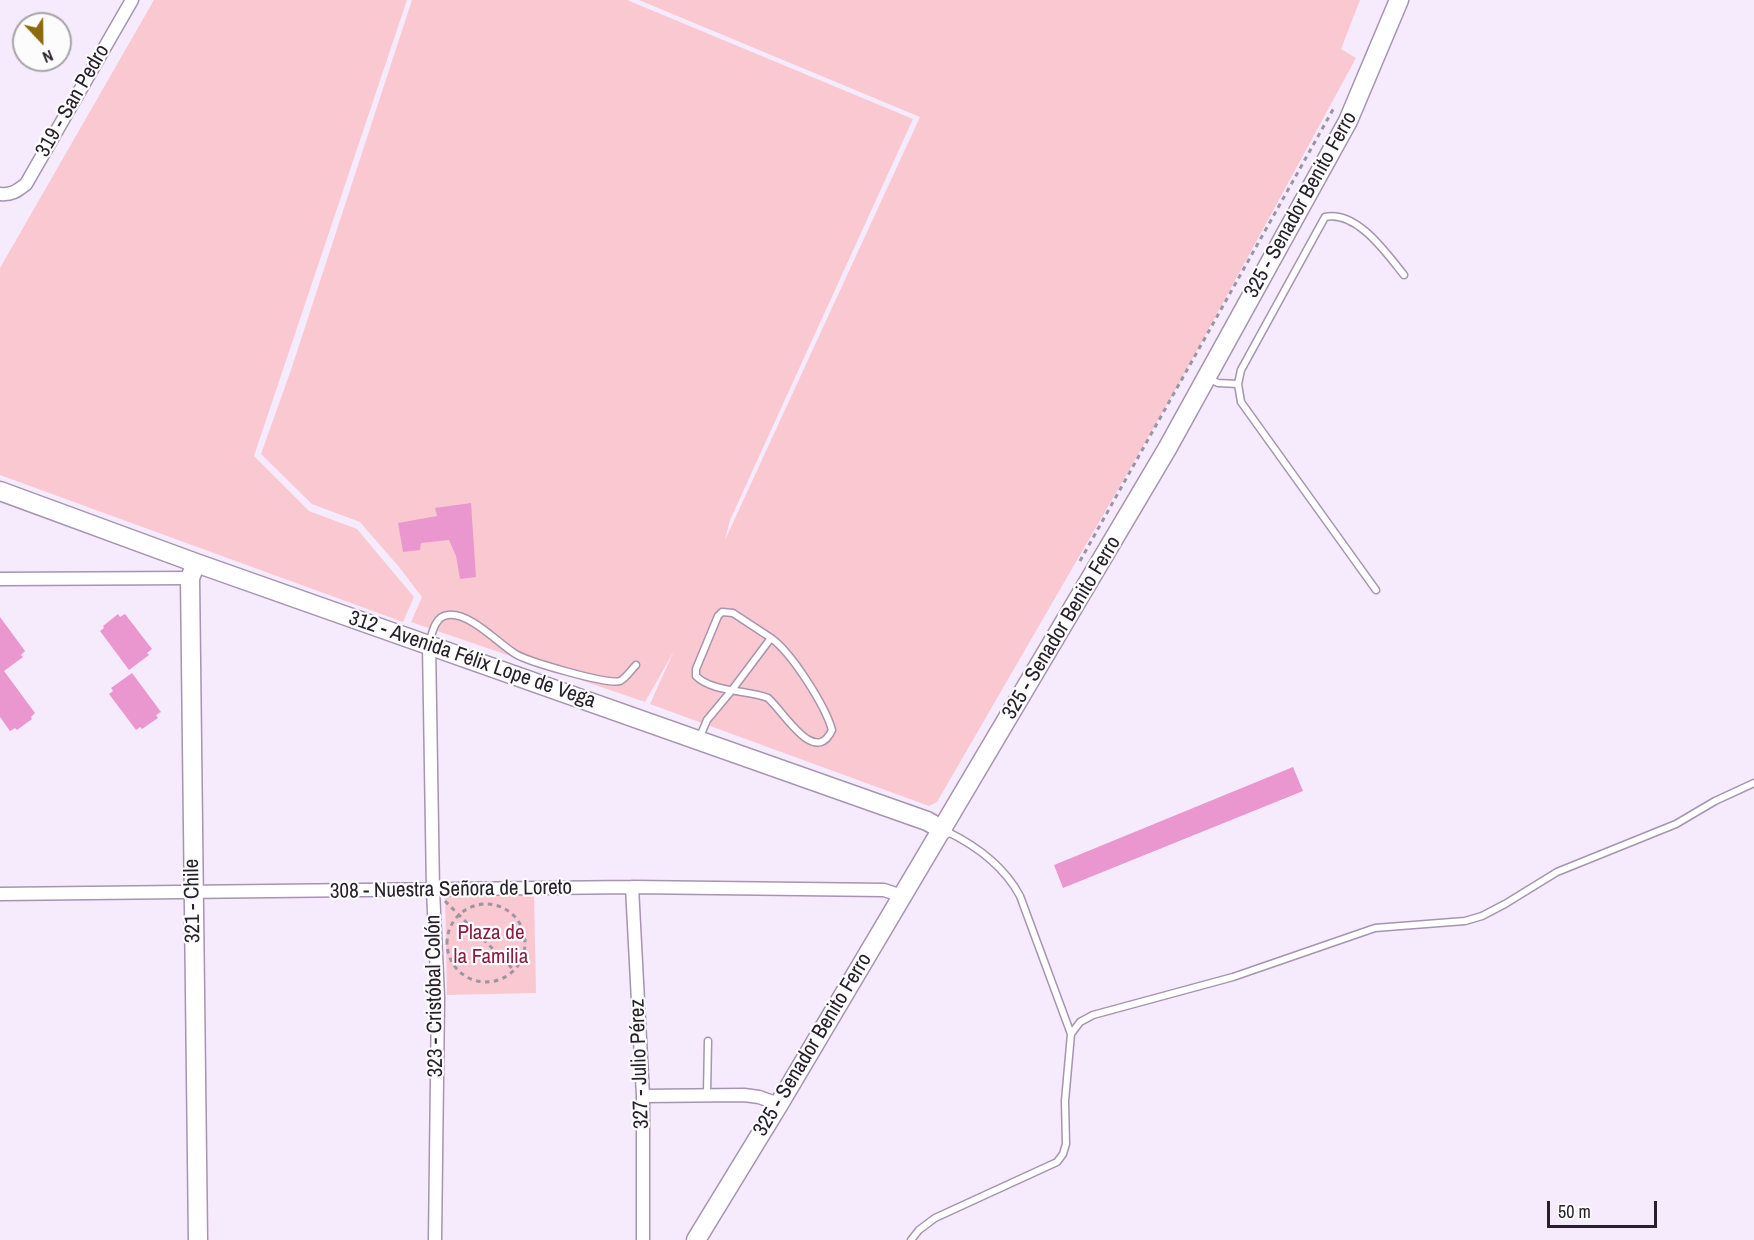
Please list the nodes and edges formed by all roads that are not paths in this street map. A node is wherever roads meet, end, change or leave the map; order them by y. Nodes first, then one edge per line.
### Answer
1 (132, 0) edge
2 (1399, 0) edge
3 (4, 194) edge
4 (1404, 275) dead end
5 (1207, 378) junction
6 (1238, 384) junction
7 (0, 491) edge
8 (193, 571) junction
9 (0, 579) edge
10 (1376, 590) dead end
11 (771, 638) junction
12 (429, 644) junction
13 (636, 665) dead end
14 (732, 690) junction
15 (699, 740) junction
16 (1754, 783) edge
17 (943, 830) junction
18 (632, 887) junction
19 (433, 890) junction
20 (193, 892) junction
21 (0, 894) edge
22 (902, 896) junction
23 (1071, 1034) junction
24 (708, 1041) dead end
25 (707, 1094) junction
26 (643, 1096) junction
27 (779, 1104) junction
28 (198, 1240) edge
29 (435, 1240) edge
30 (643, 1240) edge
31 (696, 1240) edge
32 (911, 1240) edge

1 - 3 street, 319 - San Pedro
2 - 5 street, 325 - Senador Benito Ferro
4 - 6 lane
5 - 6 lane
5 - 17 street, 325 - Senador Benito Ferro
6 - 10 lane
7 - 8 street, 312 - Avenida Félix Lope de Vega
8 - 9 street
8 - 12 street, 312 - Avenida Félix Lope de Vega
8 - 20 street, 321 - Chile
11 - 14 lane
11 - 14 lane
11 - 14 lane
12 - 13 lane
12 - 15 street, 312 - Avenida Félix Lope de Vega
12 - 19 street, 323 - Cristóbal Colón
14 - 15 lane
15 - 17 street, 312 - Avenida Félix Lope de Vega
16 - 23 lane
17 - 22 street, 325 - Senador Benito Ferro
17 - 23 lane
18 - 19 street, 308 - Nuestra Señora de Loreto
18 - 22 street, 308 - Nuestra Señora de Loreto
18 - 26 street, 327 - Julio Pérez
19 - 20 street, 308 - Nuestra Señora de Loreto
19 - 29 street, 323 - Cristóbal Colón
20 - 21 street, 308 - Nuestra Señora de Loreto
20 - 28 street, 321 - Chile
22 - 27 street, 325 - Senador Benito Ferro
23 - 32 lane
24 - 25 lane
25 - 26 street
25 - 27 street
26 - 30 street, 327 - Julio Pérez
27 - 31 street, 325 - Senador Benito Ferro

